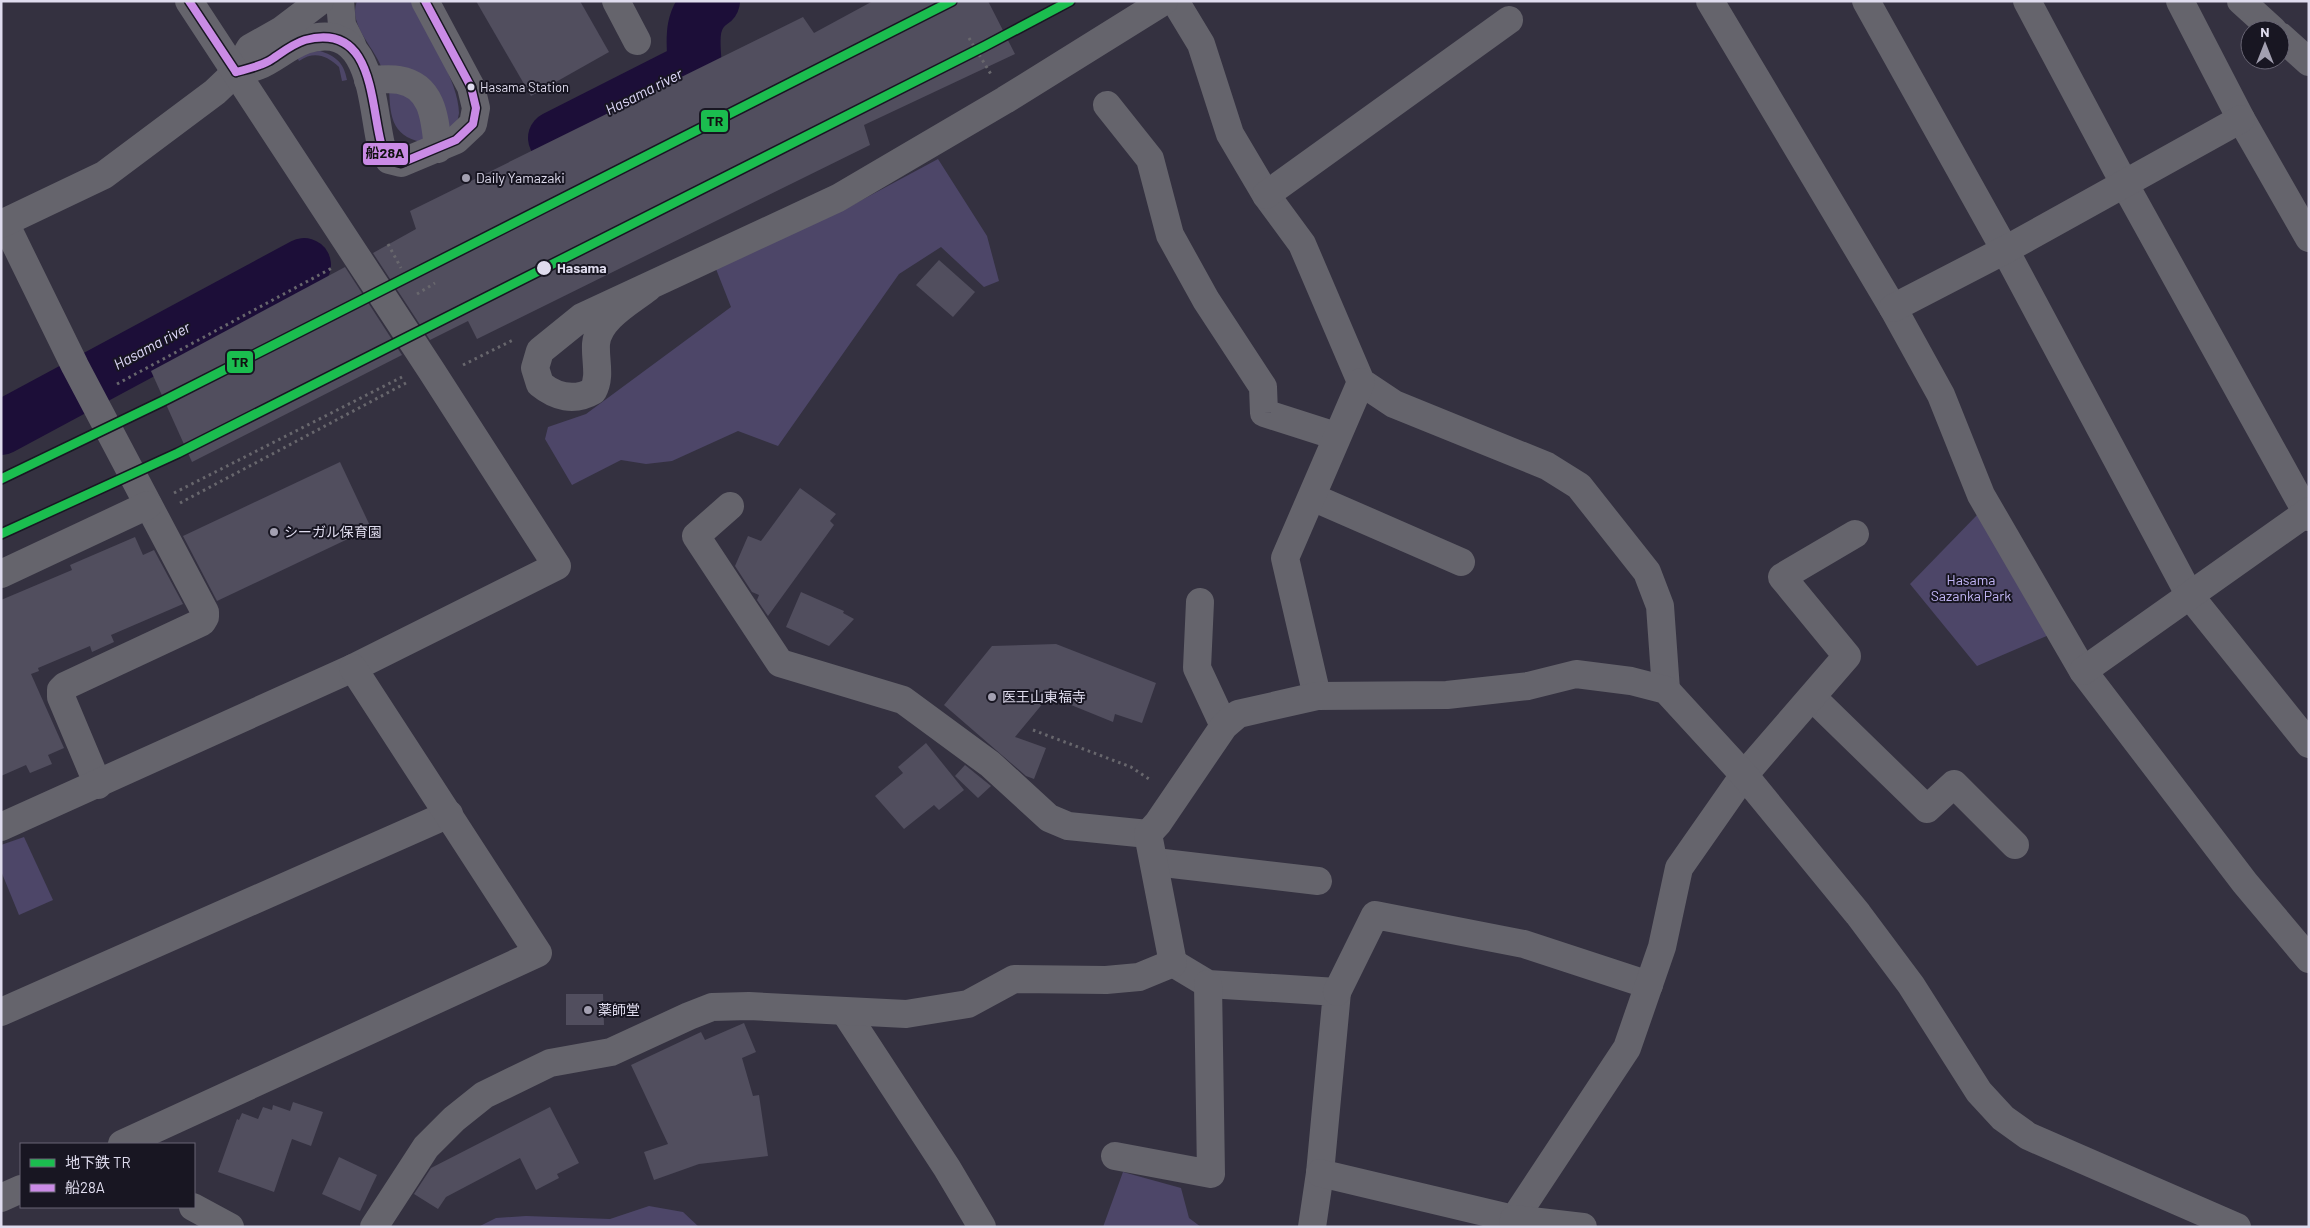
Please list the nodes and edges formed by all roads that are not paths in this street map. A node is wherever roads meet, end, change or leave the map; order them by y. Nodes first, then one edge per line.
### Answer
1 (189, 1) edge
2 (320, 1) edge
3 (340, 1) edge
4 (425, 1) edge
5 (616, 1) edge
6 (1164, 1) edge
7 (1175, 1) edge
8 (1710, 1) edge
9 (1866, 1) edge
10 (2027, 1) edge
11 (2180, 1) edge
12 (2241, 1) edge
13 (1509, 20) dead end
14 (2262, 20) edge
15 (637, 41) dead end
16 (352, 45) junction
17 (2290, 45) edge
18 (2309, 62) edge
19 (236, 72) junction
20 (368, 80) junction
21 (1107, 105) dead end
22 (2241, 119) junction
23 (438, 148) junction
24 (2124, 183) junction
25 (1266, 195) junction
26 (3, 224) edge
27 (2309, 238) edge
28 (2005, 250) junction
29 (648, 288) junction
30 (1893, 308) junction
31 (1361, 382) junction
32 (1336, 436) junction
33 (1312, 496) junction
34 (148, 505) junction
35 (730, 506) dead end
36 (2308, 514) edge
37 (1855, 534) dead end
38 (1461, 562) dead end
39 (1, 574) edge
40 (2190, 596) junction
41 (1200, 602) dead end
42 (353, 668) junction
43 (2083, 671) junction
44 (1666, 690) junction
45 (1318, 696) junction
46 (1813, 698) junction
47 (1224, 726) junction
48 (2309, 744) edge
49 (1744, 775) junction
50 (98, 785) junction
51 (449, 814) junction
52 (1, 827) edge
53 (1148, 834) junction
54 (2015, 845) dead end
55 (1155, 862) junction
56 (1318, 881) dead end
57 (2309, 959) edge
58 (1172, 962) junction
59 (1208, 984) junction
60 (1649, 985) junction
61 (1337, 992) junction
62 (1, 1012) edge
63 (845, 1012) junction
64 (124, 1143) edge
65 (1114, 1156) dead end
66 (1320, 1173) junction
67 (20, 1189) edge
68 (1, 1198) edge
69 (195, 1208) edge
70 (1513, 1223) edge
71 (379, 1225) edge
72 (230, 1227) edge
73 (982, 1227) edge
74 (1312, 1227) edge
75 (1583, 1227) edge
76 (2237, 1227) edge

1 - 19 street
2 - 19 street
3 - 16 street
4 - 23 street
5 - 15 street
6 - 29 street
7 - 25 street
8 - 30 street
9 - 28 street
10 - 24 street
11 - 22 street
12 - 14 street
13 - 25 street
16 - 19 street
16 - 20 street
17 - 18 street
19 - 26 street
19 - 42 street
20 - 23 street
20 - 23 street
21 - 32 street
22 - 24 street
22 - 27 street
24 - 28 street
24 - 36 street
25 - 31 street
26 - 34 street
28 - 30 street
28 - 40 street
29 - 29 street
30 - 43 street
31 - 32 street
31 - 44 street
32 - 33 street
33 - 38 street
33 - 45 street
34 - 39 street
34 - 50 street
35 - 53 street
36 - 40 street
37 - 46 street
40 - 43 street
40 - 48 street
41 - 47 street
42 - 50 street
42 - 51 street
43 - 57 street
44 - 45 street
44 - 49 street
45 - 47 street
46 - 49 street
46 - 54 street
47 - 53 street
49 - 60 street
49 - 76 street
50 - 52 street
51 - 62 street
51 - 64 street
53 - 55 street
55 - 56 street
55 - 58 street
58 - 59 street
58 - 63 street
59 - 61 street
59 - 65 street
60 - 61 street
60 - 70 street
61 - 66 street
63 - 71 street
63 - 73 street
66 - 70 street
66 - 74 street
67 - 68 street
69 - 72 street
70 - 75 street

